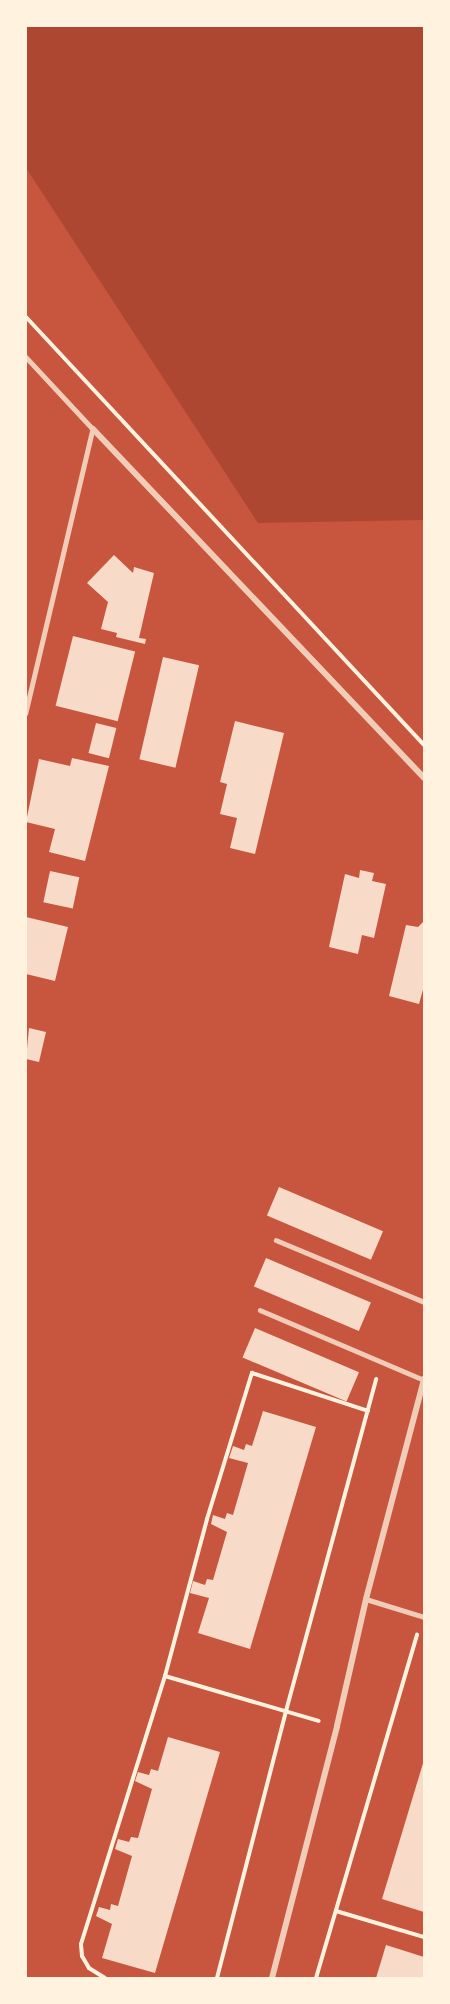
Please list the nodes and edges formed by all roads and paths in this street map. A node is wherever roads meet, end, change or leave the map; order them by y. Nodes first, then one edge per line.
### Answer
1 (26, 317) edge
2 (26, 357) edge
3 (93, 429) junction
4 (26, 713) edge
5 (424, 745) edge
6 (424, 778) edge
7 (276, 1240) dead end
8 (424, 1302) edge
9 (260, 1310) dead end
10 (381, 1361) junction
11 (424, 1379) edge
12 (368, 1411) junction
13 (366, 1599) junction
14 (423, 1616) edge
15 (165, 1676) junction
16 (286, 1711) junction
17 (337, 1726) junction
18 (336, 1911) junction
19 (424, 1937) edge
20 (105, 1978) edge
21 (217, 1978) edge
22 (272, 1978) edge
23 (316, 1978) edge

1 - 5 path
2 - 3 lane
3 - 4 lane
3 - 6 street
7 - 8 lane
9 - 10 lane
10 - 11 lane
10 - 12 path
11 - 13 street
12 - 15 path
12 - 16 path
13 - 14 lane
13 - 17 street
14 - 18 path
15 - 16 path
15 - 20 path
16 - 17 path
16 - 21 path
17 - 22 street
18 - 19 path
18 - 23 path

